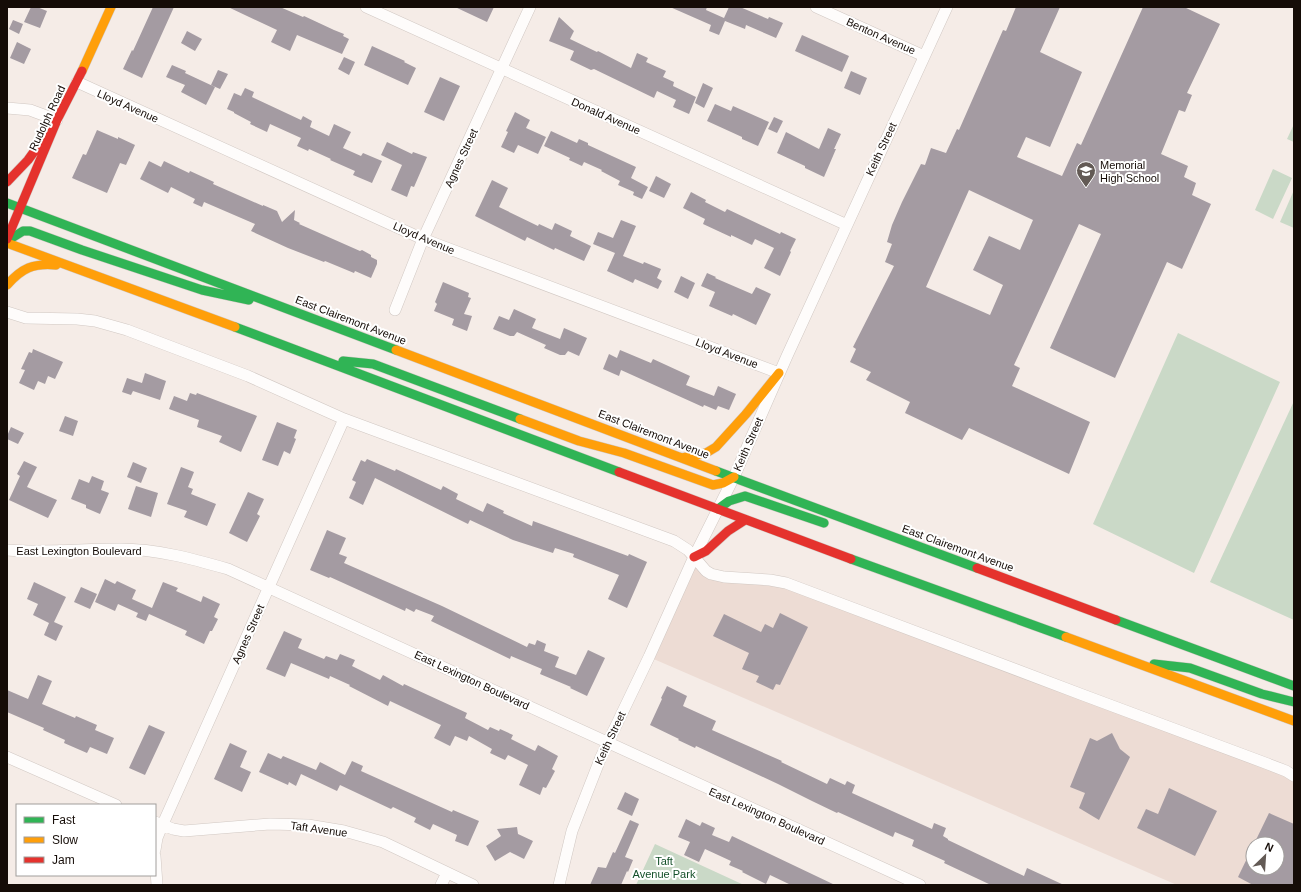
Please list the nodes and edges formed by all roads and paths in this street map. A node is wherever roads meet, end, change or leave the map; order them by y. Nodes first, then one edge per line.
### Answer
1 (111, 7) edge
2 (366, 7) edge
3 (530, 7) edge
4 (816, 7) edge
5 (947, 7) edge
6 (924, 56) junction
7 (502, 69) junction
8 (77, 82) junction
9 (7, 108) edge
10 (58, 120) junction
11 (7, 182) edge
12 (7, 203) edge
13 (21, 208) junction
14 (7, 215) edge
15 (847, 225) junction
16 (423, 239) junction
17 (7, 241) edge
18 (73, 267) junction
19 (7, 285) edge
20 (279, 306) junction
21 (395, 310) dead end
22 (7, 312) edge
23 (317, 358) junction
24 (780, 373) junction
25 (344, 419) junction
26 (682, 458) junction
27 (734, 477) junction
28 (718, 509) junction
29 (745, 520) junction
30 (836, 527) dead end
31 (881, 542) dead end
32 (927, 549) junction
33 (7, 550) edge
34 (694, 557) junction
35 (269, 588) junction
36 (1130, 662) junction
37 (1294, 686) edge
38 (1294, 702) edge
39 (1294, 721) edge
40 (607, 742) junction
41 (7, 757) edge
42 (1294, 776) edge
43 (114, 804) edge
44 (159, 824) edge
45 (156, 844) edge
46 (156, 870) edge
47 (447, 873) junction
48 (157, 885) edge
49 (441, 885) edge
50 (473, 885) edge
51 (559, 885) edge
52 (920, 885) edge

1 - 8 main road, Rudolph Road
2 - 7 street, Donald Avenue
3 - 7 street, Agnes Street
4 - 6 street, Benton Avenue
5 - 6 street, Keith Street
6 - 15 street, Keith Street
7 - 15 street, Donald Avenue
7 - 16 street, Agnes Street
8 - 10 main road, Rudolph Road
8 - 16 street, Lloyd Avenue
9 - 10 street
10 - 11 main road
10 - 13 main road, Rudolph Road
12 - 13 main road, East Clairemont Avenue
13 - 14 main road
13 - 17 main road, Rudolph Road
13 - 20 main road, East Clairemont Avenue
15 - 24 street, Keith Street
16 - 21 street, Agnes Street
16 - 24 street, Lloyd Avenue
17 - 18 main road
17 - 20 main road
18 - 19 main road
18 - 23 main road
20 - 26 main road, East Clairemont Avenue
22 - 25 street
23 - 27 main road
23 - 28 main road
24 - 26 main road
24 - 27 street, Keith Street
25 - 34 street
25 - 35 street, Agnes Street
26 - 27 main road, East Clairemont Avenue
27 - 28 street, Keith Street
27 - 32 main road, East Clairemont Avenue
28 - 29 main road
28 - 30 main road
28 - 34 street, Keith Street
29 - 34 main road
29 - 36 main road
31 - 32 main road
32 - 37 main road, East Clairemont Avenue
33 - 35 street, East Lexington Boulevard
34 - 40 street, Keith Street
34 - 42 street
35 - 40 street, East Lexington Boulevard
35 - 44 street, Agnes Street
36 - 38 main road
36 - 39 main road
40 - 51 street, Keith Street
40 - 52 street, East Lexington Boulevard
41 - 43 street
44 - 45 street, Agnes Street
44 - 47 street, Taft Avenue
46 - 48 street
47 - 49 street
47 - 50 street, Taft Avenue

